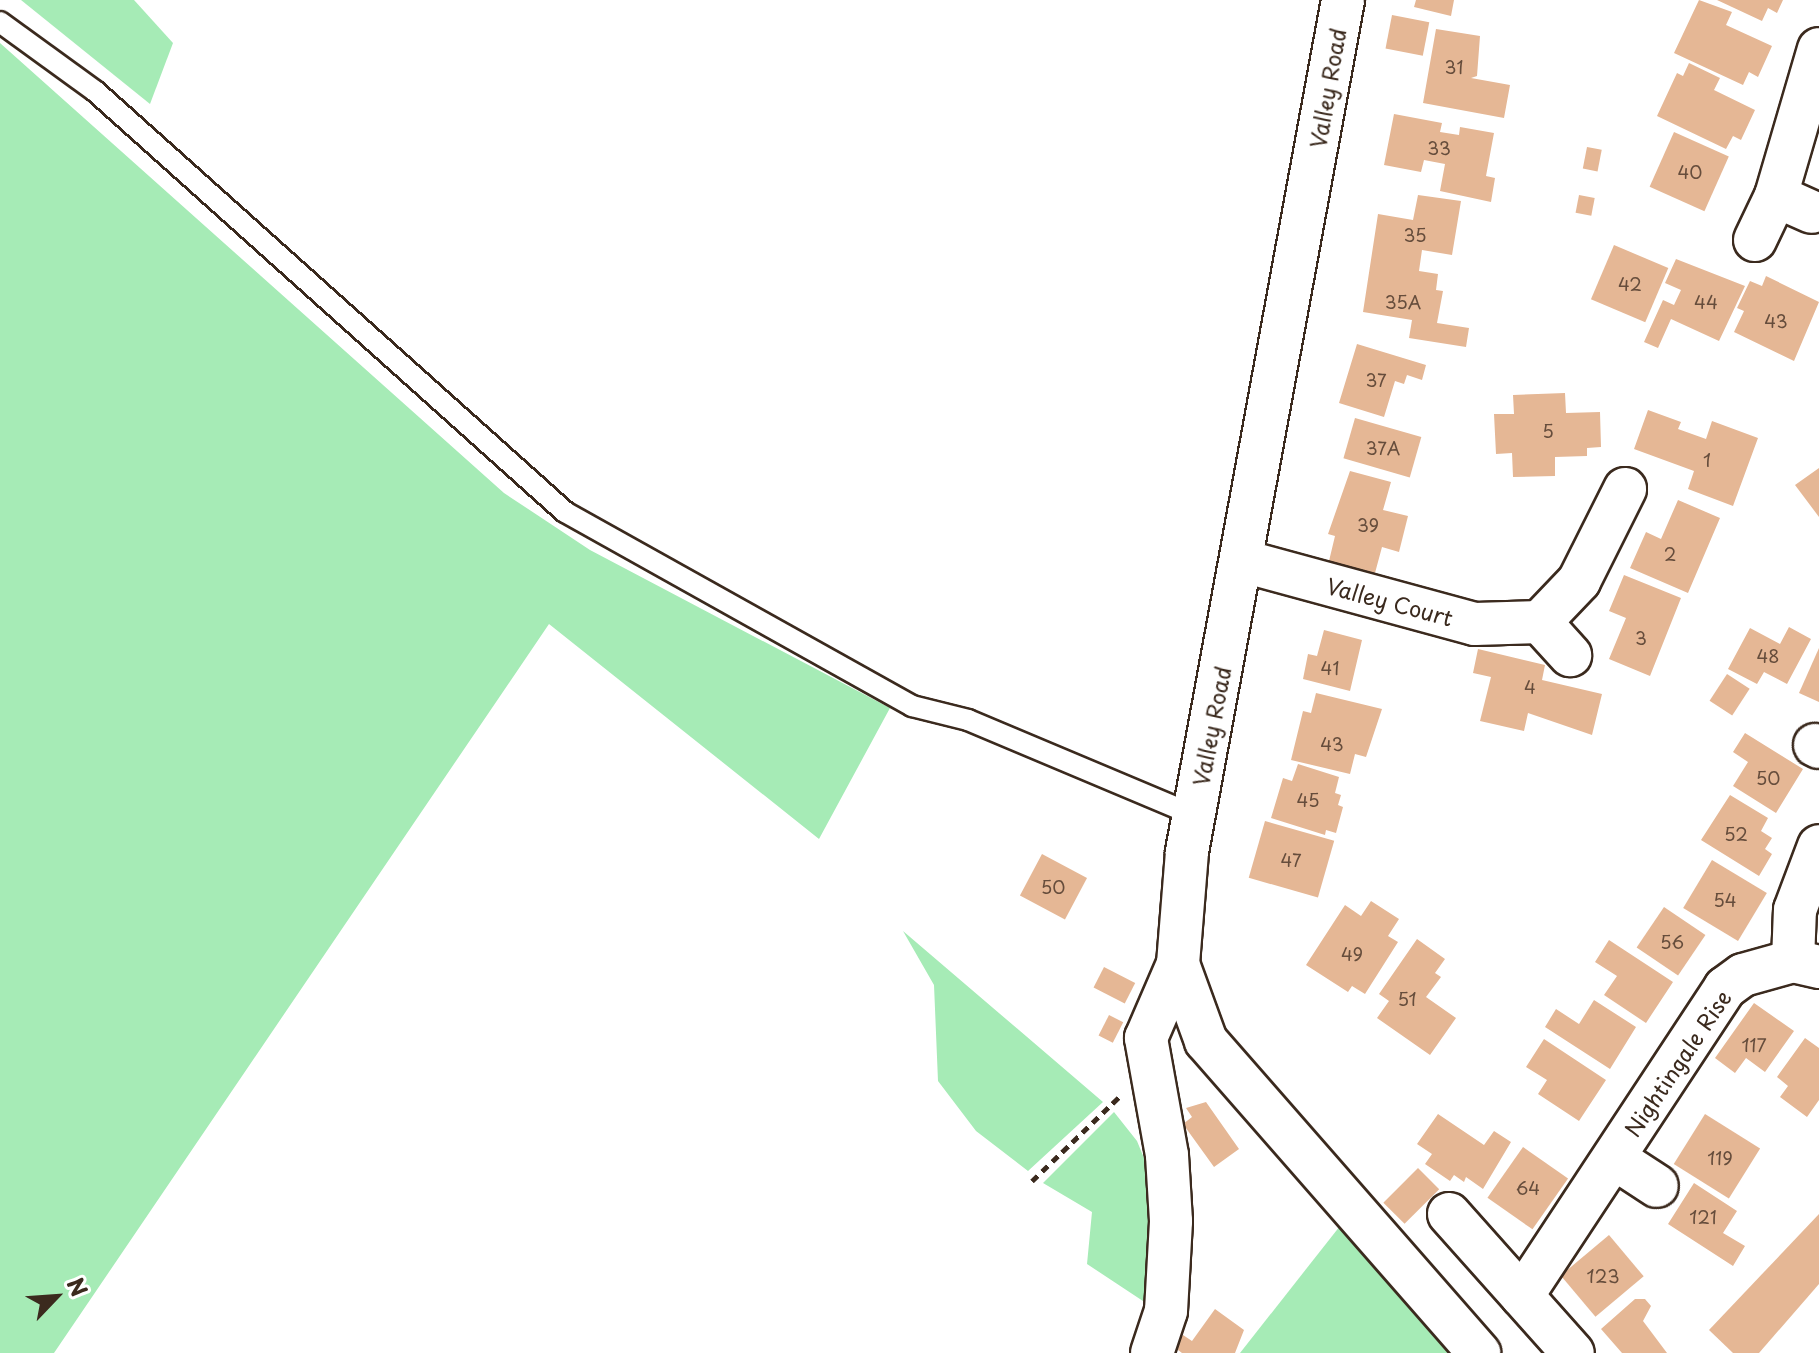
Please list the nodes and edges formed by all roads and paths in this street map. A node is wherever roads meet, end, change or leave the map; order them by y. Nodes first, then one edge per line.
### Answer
1 (1343, 0) edge
2 (0, 22) edge
3 (1819, 49) edge
4 (1755, 240) dead end
5 (1625, 489) dead end
6 (1243, 561) junction
7 (1540, 622) junction
8 (1570, 655) dead end
9 (1194, 815) junction
10 (1819, 846) edge
11 (1178, 964) junction
12 (1806, 964) edge
13 (1149, 1069) junction
14 (1614, 1158) junction
15 (1032, 1181) dead end
16 (1657, 1186) dead end
17 (1449, 1214) dead end
18 (1522, 1296) junction
19 (1152, 1353) edge
20 (1479, 1353) edge
21 (1573, 1353) edge

1 - 6 street, Valley Road
2 - 9 lane
3 - 4 street
5 - 7 street
6 - 7 street, Valley Court
6 - 9 street, Valley Road
7 - 8 street
9 - 11 street, Valley Road
10 - 12 street, Nightingale Rise
11 - 13 street
11 - 20 street, Valley Road
12 - 14 street, Nightingale Rise
13 - 15 path
13 - 19 street
14 - 16 street, Nightingale Rise
14 - 18 street, Nightingale Rise
17 - 18 street
18 - 21 street

